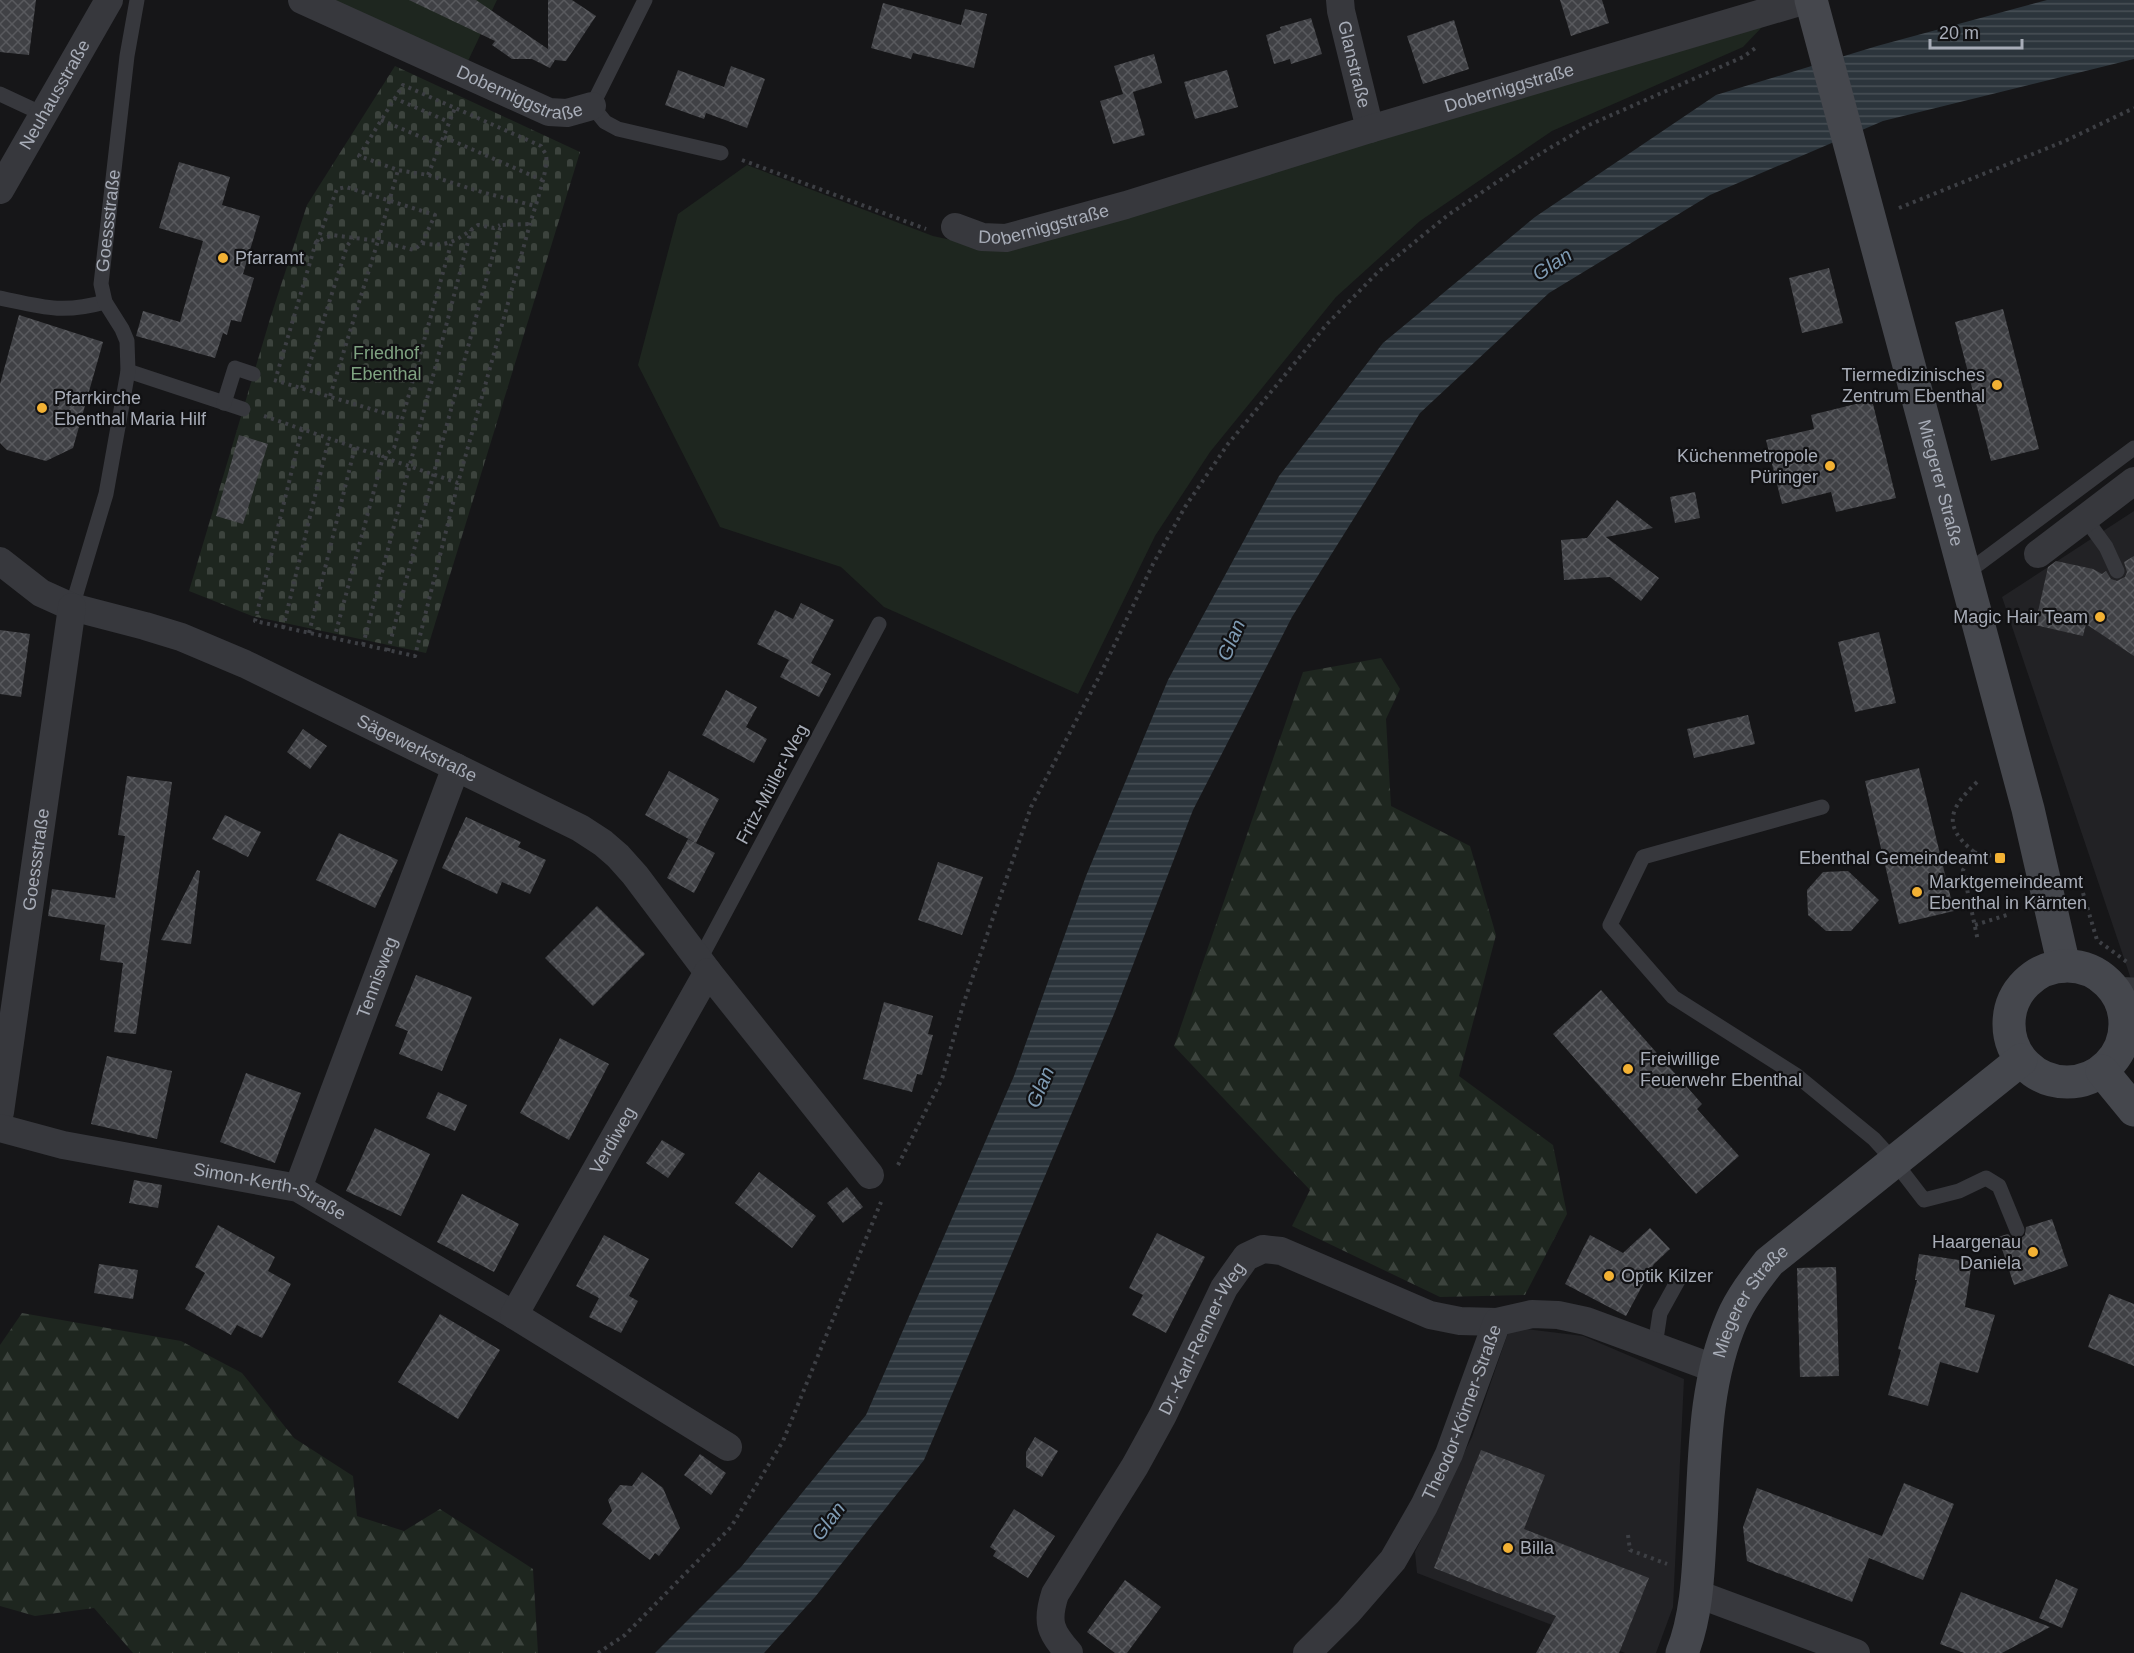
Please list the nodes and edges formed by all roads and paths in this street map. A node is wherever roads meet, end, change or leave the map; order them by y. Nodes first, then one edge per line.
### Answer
1 (109, 0) edge
2 (136, 0) edge
3 (302, 0) edge
4 (645, 0) edge
5 (1340, 0) edge
6 (1811, 4) edge
7 (1764, 43) dead end
8 (0, 94) edge
9 (394, 98) junction
10 (592, 106) junction
11 (455, 108) junction
12 (2134, 108) edge
13 (45, 115) junction
14 (381, 120) junction
15 (449, 122) junction
16 (1370, 129) junction
17 (444, 137) junction
18 (440, 145) junction
19 (722, 153) joint
20 (398, 170) junction
21 (428, 175) junction
22 (542, 180) junction
23 (0, 190) edge
24 (390, 200) junction
25 (535, 206) junction
26 (1867, 209) junction
27 (530, 224) junction
28 (501, 225) junction
29 (956, 227) joint
30 (471, 230) junction
31 (353, 238) junction
32 (378, 241) junction
33 (316, 242) junction
34 (422, 243) junction
35 (451, 244) junction
36 (0, 298) edge
37 (105, 302) junction
38 (128, 371) junction
39 (253, 374) joint
40 (275, 380) junction
41 (302, 388) junction
42 (330, 396) junction
43 (224, 403) junction
44 (243, 409) joint
45 (401, 418) junction
46 (302, 429) junction
47 (329, 438) junction
48 (355, 447) junction
49 (2134, 448) edge
50 (384, 457) junction
51 (408, 466) junction
52 (432, 476) junction
53 (2134, 480) edge
54 (458, 483) junction
55 (2085, 518) junction
56 (2038, 554) dead end
57 (0, 561) edge
58 (2117, 571) dead end
59 (1965, 574) junction
60 (72, 607) junction
61 (879, 624) dead end
62 (283, 628) junction
63 (309, 633) junction
64 (334, 639) junction
65 (363, 645) junction
66 (388, 651) junction
67 (456, 767) junction
68 (1977, 782) dead end
69 (1822, 807) dead end
70 (1974, 852) junction
71 (1994, 855) dead end
72 (2010, 914) dead end
73 (1974, 925) junction
74 (1978, 941) dead end
75 (2064, 966) junction
76 (703, 967) junction
77 (2121, 984) edge
78 (7, 1015) edge
79 (2129, 1033) edge
80 (2021, 1060) junction
81 (2102, 1071) junction
82 (2134, 1110) edge
83 (0, 1112) edge
84 (0, 1128) edge
85 (1894, 1161) junction
86 (882, 1181) junction
87 (297, 1188) junction
88 (2017, 1230) dead end
89 (1681, 1275) dead end
90 (514, 1315) junction
91 (1497, 1322) junction
92 (1655, 1346) junction
93 (1716, 1369) junction
94 (728, 1447) dead end
95 (1628, 1535) dead end
96 (1674, 1566) dead end
97 (1695, 1593) junction
98 (598, 1653) edge
99 (1070, 1653) edge
100 (1306, 1653) edge
101 (1682, 1653) edge
102 (1856, 1653) edge

1 - 13 street, Neuhausstraße
2 - 37 lane, Goessstraße
3 - 10 street, Doberniggstraße
4 - 10 lane
5 - 16 street, Glanstraße
6 - 16 street, Doberniggstraße
6 - 26 main road, Miegerer Straße
7 - 86 path
8 - 13 lane
9 - 11 path
9 - 14 path
9 - 15 path
10 - 19 lane, Doberniggstraße
11 - 15 path
11 - 22 path
12 - 26 path
13 - 23 street, Neuhausstraße
14 - 18 path
14 - 20 path
15 - 17 path
16 - 29 street, Doberniggstraße
17 - 18 path
17 - 22 path
18 - 21 path
19 - 29 path, Doberniggstraße
20 - 21 path
20 - 24 path
21 - 25 path
22 - 25 path
24 - 32 path
24 - 33 path
24 - 34 path
25 - 27 path
26 - 59 main road, Miegerer Straße
27 - 28 path
27 - 54 path
28 - 30 path
28 - 52 path
30 - 35 path
30 - 51 path
31 - 32 path
31 - 33 path
31 - 41 path
32 - 34 path
32 - 42 path
33 - 40 path
34 - 35 path
35 - 45 path
36 - 37 lane
37 - 38 lane, Goessstraße
38 - 43 lane
38 - 60 lane, Goessstraße
39 - 40 path
39 - 43 lane
40 - 41 path
41 - 42 path
42 - 45 path
43 - 44 lane
44 - 46 path
45 - 50 path
46 - 47 path
46 - 62 path
47 - 48 path
47 - 62 path
48 - 50 path
48 - 63 path
49 - 59 lane
50 - 51 path
50 - 64 path
51 - 52 path
51 - 65 path
52 - 54 path
52 - 66 path
53 - 55 street
54 - 66 path
55 - 56 street
55 - 58 lane
57 - 60 street
59 - 75 main road, Miegerer Straße
60 - 67 street, Sägewerkstraße
60 - 78 street, Goessstraße
61 - 76 lane, Fritz-Müller-Weg
62 - 63 path
63 - 64 path
64 - 65 path
65 - 66 path
67 - 76 street, Sägewerkstraße
67 - 87 street, Tennisweg
68 - 70 path
69 - 85 lane
70 - 71 path
70 - 73 path
72 - 73 path
73 - 74 path
75 - 77 main road
75 - 80 main road
76 - 86 street
76 - 90 street, Verdiweg
77 - 79 main road
78 - 83 street, Goessstraße
79 - 81 main road
80 - 81 main road
80 - 85 main road, Miegerer Straße
81 - 82 main road
84 - 87 street, Simon-Kerth-Straße
85 - 88 lane
85 - 93 main road, Miegerer Straße
86 - 98 path
87 - 90 street, Simon-Kerth-Straße
89 - 92 lane
90 - 94 street
91 - 92 street, Theodor-Körner-Straße
91 - 99 street, Dr.-Karl-Renner-Weg
91 - 100 street, Theodor-Körner-Straße
92 - 93 street, Theodor-Körner-Straße
93 - 97 main road, Miegerer Straße
95 - 96 path
97 - 101 main road, Miegerer Straße
97 - 102 street

